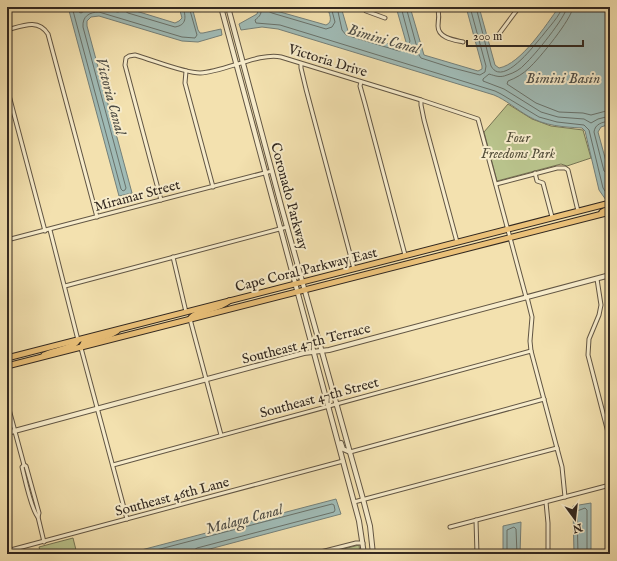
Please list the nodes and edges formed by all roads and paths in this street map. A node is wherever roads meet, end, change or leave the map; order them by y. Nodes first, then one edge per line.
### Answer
1 (221, 7) edge
2 (228, 7) edge
3 (363, 7) edge
4 (438, 7) edge
5 (510, 7) edge
6 (519, 7) edge
7 (516, 11) junction
8 (385, 18) dead end
9 (7, 30) edge
10 (498, 34) dead end
11 (463, 42) dead end
12 (243, 63) junction
13 (236, 64) junction
14 (301, 64) junction
15 (186, 71) junction
16 (361, 82) junction
17 (7, 88) edge
18 (421, 100) junction
19 (272, 171) junction
20 (265, 173) junction
21 (535, 173) junction
22 (496, 184) junction
23 (213, 187) junction
24 (161, 200) junction
25 (610, 202) edge
26 (610, 208) edge
27 (578, 211) junction
28 (610, 212) edge
29 (598, 215) junction
30 (97, 217) junction
31 (552, 217) junction
32 (287, 227) junction
33 (280, 229) junction
34 (508, 229) junction
35 (50, 230) junction
36 (45, 231) junction
37 (510, 238) junction
38 (7, 240) edge
39 (456, 242) junction
40 (405, 255) junction
41 (173, 257) junction
42 (354, 268) junction
43 (610, 275) edge
44 (597, 278) junction
45 (303, 282) junction
46 (295, 284) junction
47 (65, 286) junction
48 (305, 290) junction
49 (297, 292) junction
50 (527, 297) junction
51 (229, 300) junction
52 (186, 312) junction
53 (190, 319) junction
54 (119, 329) junction
55 (148, 330) junction
56 (78, 340) junction
57 (81, 348) junction
58 (322, 351) junction
59 (531, 351) junction
60 (314, 352) junction
61 (7, 358) edge
62 (40, 358) junction
63 (7, 366) edge
64 (206, 380) junction
65 (544, 399) junction
66 (7, 402) edge
67 (337, 404) junction
68 (328, 406) junction
69 (98, 409) junction
70 (15, 431) junction
71 (7, 433) edge
72 (221, 434) junction
73 (336, 435) junction
74 (610, 440) edge
75 (557, 448) junction
76 (350, 452) junction
77 (343, 461) junction
78 (113, 465) junction
79 (610, 485) edge
80 (565, 497) junction
81 (363, 499) junction
82 (354, 502) junction
83 (546, 502) junction
84 (127, 519) junction
85 (476, 520) junction
86 (450, 527) dead end
87 (44, 542) junction
88 (363, 543) junction
89 (7, 551) edge
90 (313, 554) edge
91 (364, 554) edge
92 (373, 554) edge
93 (478, 554) edge
94 (548, 554) edge

1 - 13 street, Coronado Parkway
2 - 12 street, Coronado Parkway
3 - 8 street
4 - 11 street
5 - 7 street
6 - 7 street
7 - 10 street
9 - 30 street
12 - 13 street, Victoria Drive
12 - 14 street, Victoria Drive
12 - 19 street, Coronado Parkway
13 - 15 street, Victoria Drive
13 - 20 street, Coronado Parkway
14 - 16 street, Victoria Drive
14 - 42 street
15 - 23 street
15 - 24 street, Victoria Drive
16 - 18 street, Victoria Drive
16 - 40 street
17 - 36 street
18 - 22 street, Victoria Drive
18 - 39 street
19 - 20 street, Miramar Street
19 - 32 street, Coronado Parkway
20 - 23 street, Miramar Street
20 - 33 street, Coronado Parkway
21 - 22 street
21 - 27 street
21 - 31 street
22 - 34 street
23 - 24 street, Miramar Street
24 - 30 street, Miramar Street
25 - 27 main road, Cape Coral Parkway East
26 - 29 main road
27 - 31 main road, Cape Coral Parkway East
28 - 29 main road, Cape Coral Parkway East
29 - 37 main road, Cape Coral Parkway East
30 - 35 street, Miramar Street
31 - 34 main road, Cape Coral Parkway East
32 - 33 street
32 - 45 street, Coronado Parkway
33 - 41 street
33 - 46 street, Coronado Parkway
34 - 37 street
34 - 39 main road, Cape Coral Parkway East
35 - 36 street, Miramar Street
35 - 47 street
36 - 38 street, Miramar Street
37 - 48 main road, Cape Coral Parkway East
37 - 50 street
39 - 40 main road, Cape Coral Parkway East
40 - 42 main road, Cape Coral Parkway East
41 - 47 street
41 - 52 street
42 - 45 main road, Cape Coral Parkway East
43 - 44 street, Southeast 47th Terrace
44 - 50 street, Southeast 47th Terrace
44 - 74 street
45 - 46 main road, Cape Coral Parkway East
45 - 48 street, Coronado Parkway
46 - 49 street, Coronado Parkway
46 - 51 main road, Cape Coral Parkway East
47 - 56 street
48 - 49 main road, Cape Coral Parkway East
48 - 58 street, Coronado Parkway
49 - 53 main road, Cape Coral Parkway East
49 - 60 street, Coronado Parkway
50 - 58 street, Southeast 47th Terrace
50 - 59 street
51 - 52 main road, Cape Coral Parkway East
51 - 53 main road
52 - 54 main road, Cape Coral Parkway East
52 - 55 main road
53 - 55 main road, Cape Coral Parkway East
53 - 64 street
54 - 56 main road, Cape Coral Parkway East
54 - 57 main road
55 - 57 main road, Cape Coral Parkway East
56 - 61 main road, Cape Coral Parkway East
56 - 62 main road
57 - 62 main road, Cape Coral Parkway East
57 - 69 street
58 - 60 street, Southeast 47th Terrace
58 - 67 street, Coronado Parkway
59 - 65 street
59 - 67 street, Southeast 47th Street
60 - 64 street, Southeast 47th Terrace
60 - 68 street, Coronado Parkway
62 - 63 main road, Cape Coral Parkway East
64 - 69 street, Southeast 47th Terrace
64 - 72 street
65 - 75 street
65 - 76 street
66 - 70 street
67 - 68 street, Southeast 47th Street
67 - 76 street, Coronado Parkway
68 - 72 street, Southeast 47th Street
68 - 73 street, Coronado Parkway
69 - 70 street, Southeast 47th Terrace
69 - 78 street
70 - 71 street, Southeast 47th Terrace
70 - 87 street
72 - 78 street, Southeast 47th Street
73 - 76 street
73 - 77 street, Coronado Parkway
75 - 80 street
75 - 81 street
76 - 81 street, Coronado Parkway
77 - 82 street, Coronado Parkway
77 - 84 street, Southeast 46th Lane
78 - 84 street
79 - 80 street
80 - 83 street
81 - 82 street
81 - 92 street, Coronado Parkway
82 - 88 street, Coronado Parkway
83 - 85 street
83 - 94 street
84 - 87 street, Southeast 46th Lane
85 - 86 street
85 - 93 street
87 - 89 street, Southeast 46th Lane
88 - 90 street
88 - 91 street, Coronado Parkway

